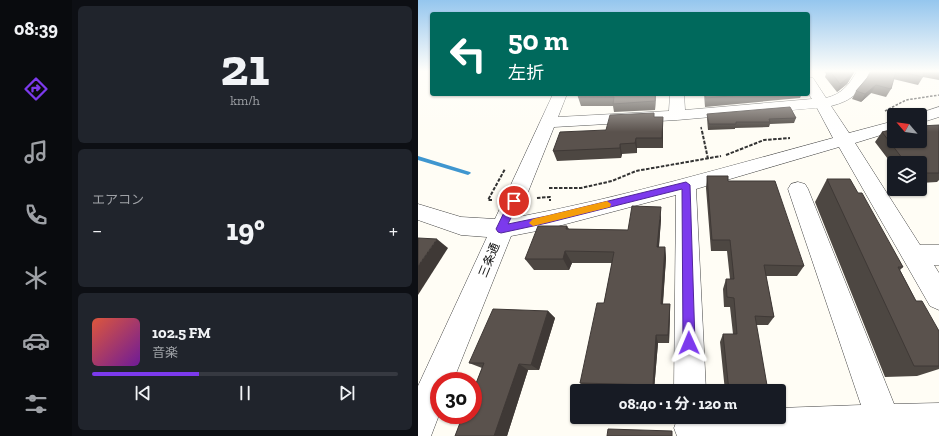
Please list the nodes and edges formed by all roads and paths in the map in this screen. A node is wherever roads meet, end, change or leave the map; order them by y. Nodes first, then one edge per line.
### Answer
1 (815, 91) edge
2 (851, 91) edge
3 (939, 95) edge
4 (559, 96) edge
5 (677, 96) edge
6 (822, 103) junction
7 (939, 112) edge
8 (698, 113) junction
9 (880, 113) dead end
10 (678, 115) junction
11 (927, 116) edge
12 (547, 123) junction
13 (887, 128) edge
14 (792, 138) dead end
15 (845, 141) junction
16 (711, 168) junction
17 (686, 185) junction
18 (549, 188) dead end
19 (798, 189) dead end
20 (418, 212) edge
21 (501, 229) junction
22 (913, 255) junction
23 (939, 255) edge
24 (939, 297) edge
25 (690, 384) edge
26 (939, 420) edge
27 (884, 422) junction
28 (418, 425) edge
29 (691, 427) edge

1 - 6 street
2 - 6 street
3 - 9 path
4 - 12 street, 三条通
5 - 10 street
6 - 8 street
6 - 15 street
7 - 11 street
8 - 10 street
8 - 16 path
10 - 12 street
12 - 21 street, 三条通
13 - 15 street
14 - 16 path
15 - 16 street
15 - 22 street
16 - 17 street
16 - 18 path
17 - 21 street
17 - 25 street
19 - 27 street
20 - 21 street
21 - 28 street, 三条通
22 - 23 street
22 - 24 street
26 - 27 street
27 - 29 street

